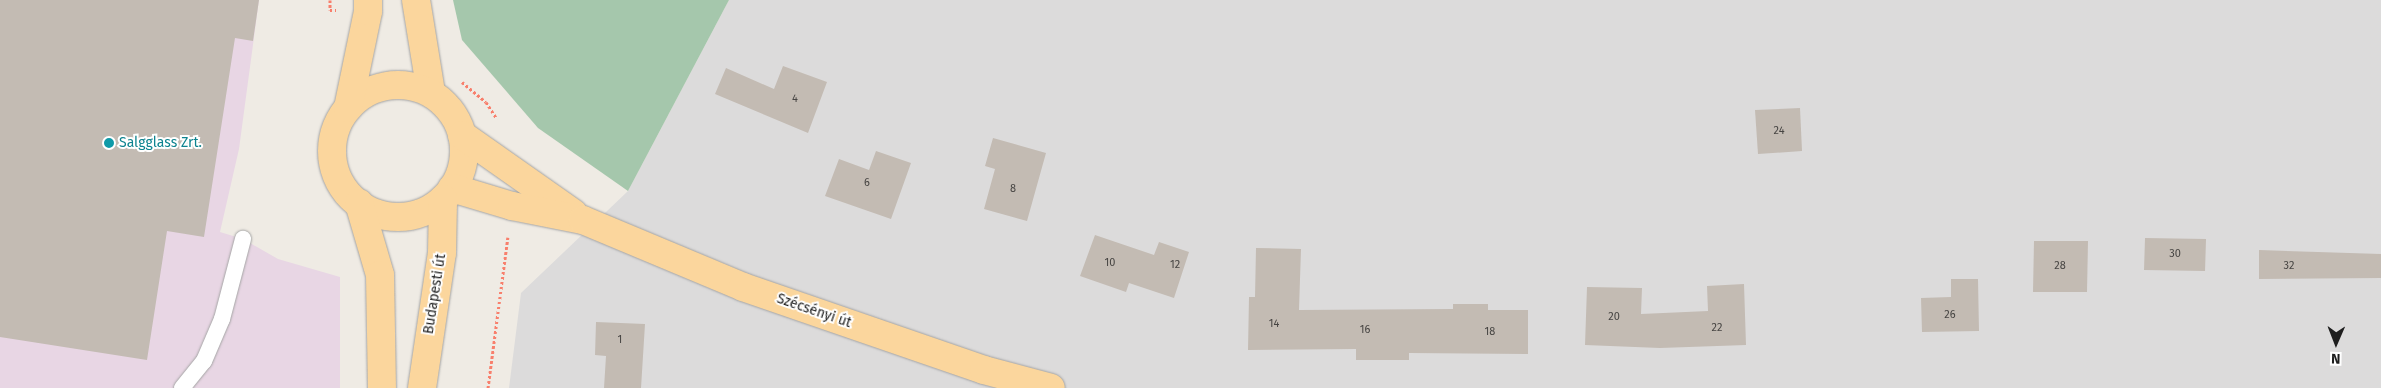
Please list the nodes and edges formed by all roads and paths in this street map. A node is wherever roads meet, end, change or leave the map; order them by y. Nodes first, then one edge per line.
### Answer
1 (330, 0) edge
2 (368, 0) edge
3 (416, 0) edge
4 (340, 10) dead end
5 (431, 93) junction
6 (348, 108) junction
7 (462, 135) junction
8 (448, 193) junction
9 (359, 203) junction
10 (512, 206) junction
11 (583, 220) junction
12 (243, 239) dead end
13 (182, 388) edge
14 (382, 388) edge
15 (422, 388) edge
16 (488, 388) edge
17 (1051, 388) edge

1 - 4 path
2 - 6 main road
3 - 5 main road
5 - 6 main road
5 - 7 main road
6 - 9 main road
7 - 8 main road
7 - 11 main road, Szécsényi út
8 - 9 main road
8 - 10 main road, Szécsényi út
8 - 15 main road, Budapesti út
9 - 14 main road
10 - 11 main road, Szécsényi út
10 - 16 path
11 - 17 main road, Szécsényi út
12 - 13 lane

